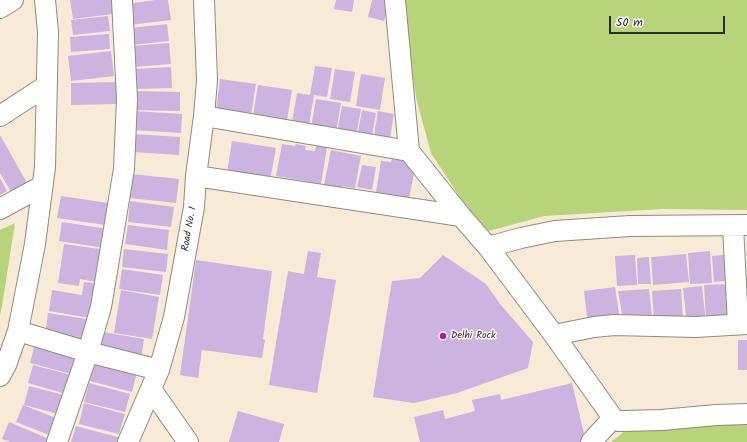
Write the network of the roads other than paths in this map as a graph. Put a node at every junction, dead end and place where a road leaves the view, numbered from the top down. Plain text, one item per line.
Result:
1 (13, 0) edge
2 (45, 0) edge
3 (122, 0) edge
4 (204, 0) edge
5 (395, 0) edge
6 (0, 8) edge
7 (46, 86) junction
8 (0, 116) edge
9 (204, 116) junction
10 (409, 151) junction
11 (196, 176) junction
12 (42, 186) junction
13 (0, 209) edge
14 (461, 216) junction
15 (740, 226) edge
16 (488, 247) junction
17 (743, 324) edge
18 (18, 331) junction
19 (554, 335) junction
20 (88, 352) junction
21 (159, 370) junction
22 (0, 376) edge
23 (151, 389) junction
24 (747, 414) edge
25 (613, 418) junction
26 (57, 442) edge
27 (128, 442) edge
28 (188, 442) edge
29 (591, 442) edge

1 - 6 street
2 - 7 street
3 - 20 street
4 - 9 street, Road No. 1
5 - 10 street
7 - 8 street
7 - 12 street
9 - 10 street
9 - 11 street, Road No. 1
10 - 14 street
11 - 14 street
11 - 21 street, Road No. 1
12 - 13 street
12 - 18 street
14 - 16 street
15 - 16 street
15 - 17 street
16 - 19 street
17 - 19 street
18 - 20 street
18 - 22 street
19 - 25 street
20 - 21 street
20 - 26 street
21 - 23 street, Road No. 1
23 - 27 street, Road No. 1
23 - 28 street
24 - 25 street
25 - 29 street

